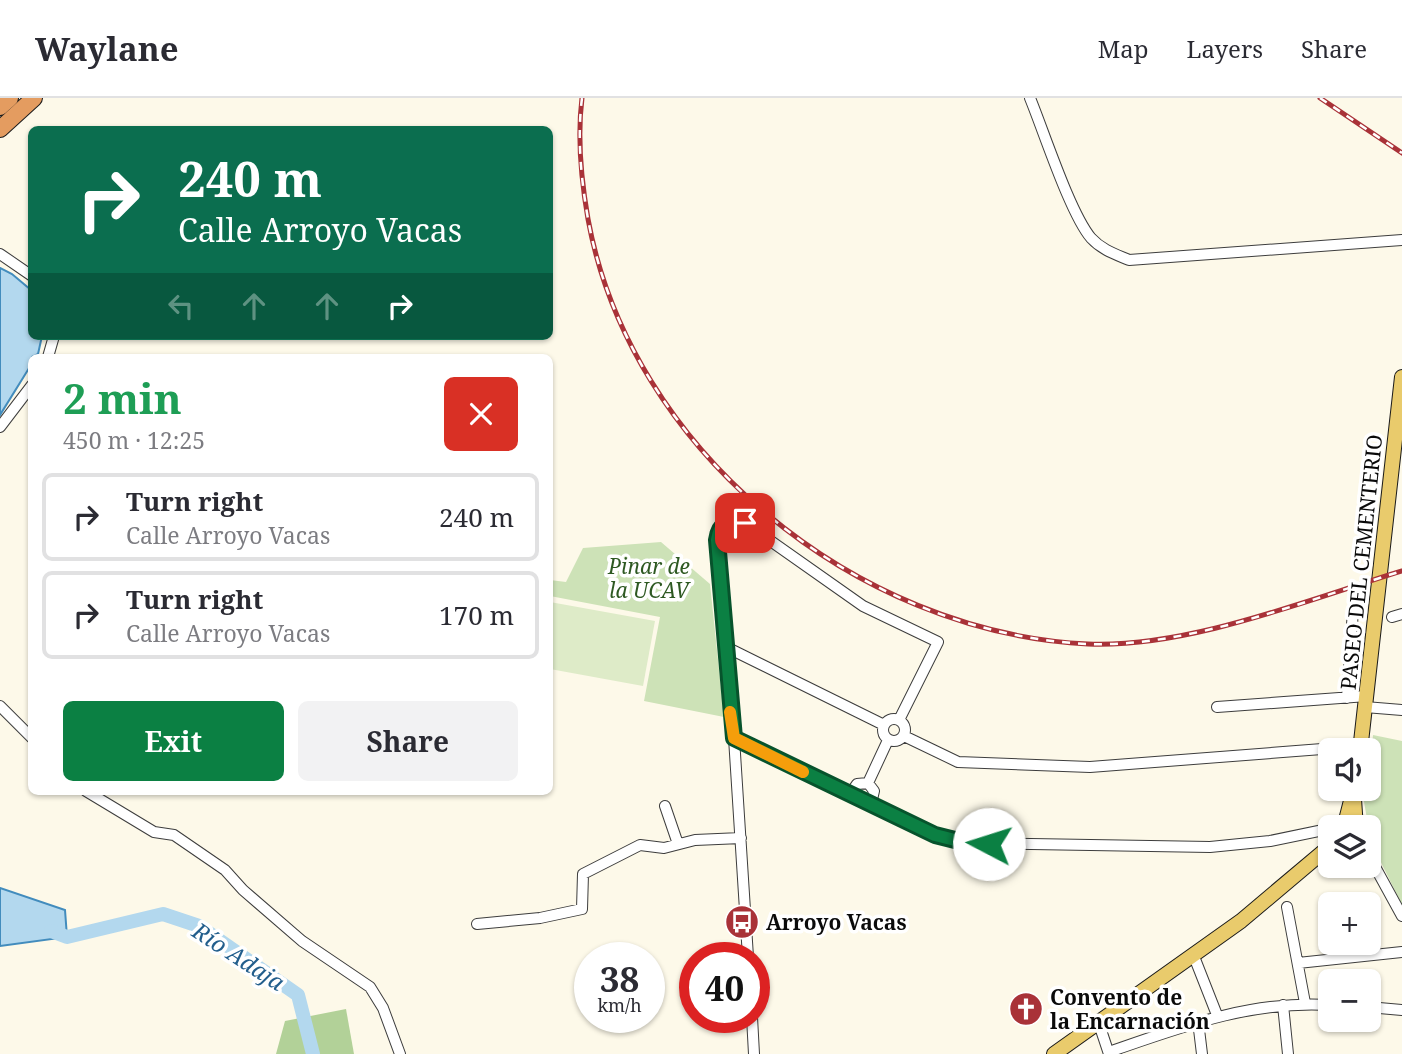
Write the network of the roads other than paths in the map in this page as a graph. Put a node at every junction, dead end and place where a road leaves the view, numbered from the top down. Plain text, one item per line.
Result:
1 (10, 98) edge
2 (34, 98) edge
3 (1030, 98) edge
4 (0, 107) edge
5 (0, 129) edge
6 (1399, 243) edge
7 (0, 254) edge
8 (28, 273) edge
9 (1402, 377) edge
10 (28, 391) edge
11 (0, 427) edge
12 (1353, 610) dead end
13 (724, 646) junction
14 (1347, 698) junction
15 (1366, 702) junction
16 (0, 706) edge
17 (1217, 707) dead end
18 (1402, 710) edge
19 (899, 720) junction
20 (884, 725) junction
21 (28, 734) edge
22 (904, 736) junction
23 (734, 738) junction
24 (1361, 738) edge
25 (888, 740) junction
26 (1318, 751) edge
27 (868, 783) junction
28 (850, 794) junction
29 (93, 795) edge
30 (871, 804) junction
31 (665, 806) dead end
32 (1315, 830) junction
33 (1318, 830) edge
34 (1318, 831) edge
35 (741, 838) junction
36 (678, 844) junction
37 (1318, 858) edge
38 (1318, 863) edge
39 (1311, 865) junction
40 (1381, 877) edge
41 (1287, 907) dead end
42 (1402, 916) edge
43 (477, 924) dead end
44 (747, 942) edge
45 (1402, 952) edge
46 (1193, 954) junction
47 (1297, 963) junction
48 (1305, 1003) junction
49 (1318, 1004) edge
50 (1283, 1005) junction
51 (1381, 1008) edge
52 (1402, 1010) edge
53 (1217, 1015) junction
54 (1098, 1021) junction
55 (1198, 1021) junction
56 (753, 1033) edge
57 (1109, 1053) edge
58 (400, 1054) edge
59 (754, 1054) edge
60 (1054, 1054) edge
61 (1202, 1054) edge
62 (1288, 1054) edge

1 - 4 highway
2 - 5 highway
3 - 6 street
7 - 8 street
9 - 15 main road, PASEO DEL CEMENTERIO
10 - 11 street
12 - 14 street
13 - 19 street
13 - 20 street
13 - 23 street
14 - 15 street
14 - 17 street
15 - 18 street
15 - 24 main road, PASEO DEL CEMENTERIO
16 - 21 street
19 - 20 street
19 - 22 street
20 - 25 street
22 - 25 street
22 - 26 street
23 - 28 street
23 - 35 street
25 - 27 street
27 - 28 street
27 - 30 street
28 - 30 street
29 - 58 street
30 - 32 street
31 - 36 street
32 - 33 street
32 - 34 street
35 - 36 street
35 - 44 street
36 - 43 street
37 - 39 main road
38 - 39 main road
39 - 46 main road
40 - 42 street
41 - 47 street
45 - 47 street
46 - 53 street
46 - 54 main road
47 - 48 street
48 - 49 street
48 - 50 street
50 - 53 street
50 - 62 street
51 - 52 street
53 - 55 street
54 - 57 street
54 - 60 main road
55 - 57 street
55 - 61 street
56 - 59 street

